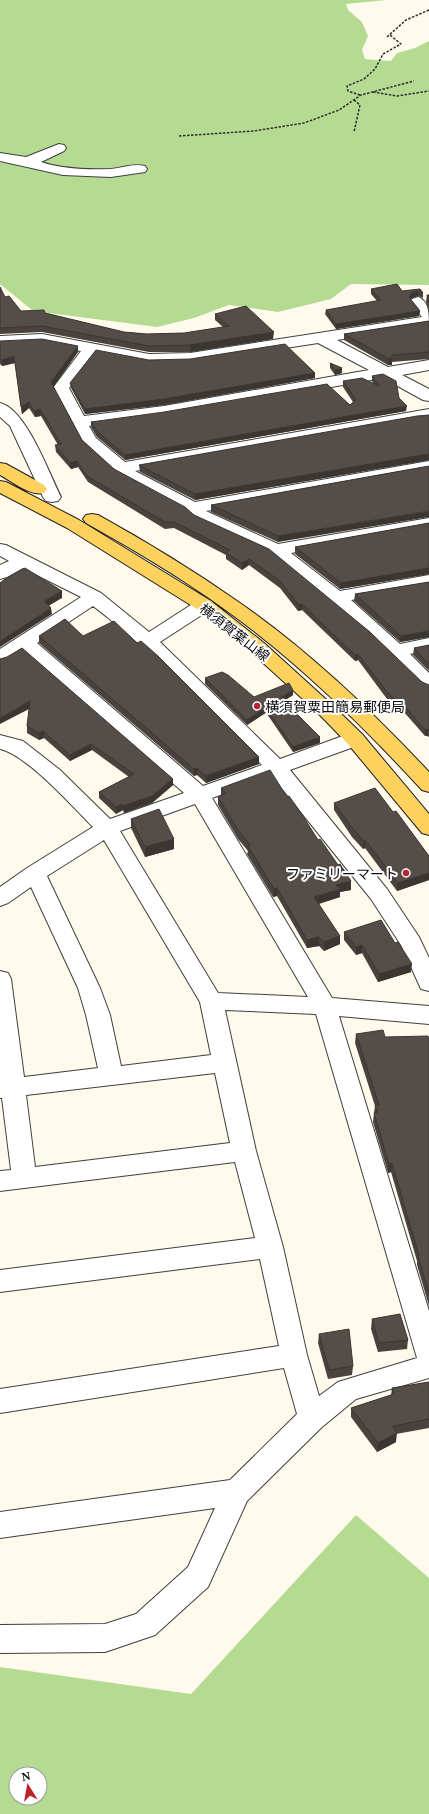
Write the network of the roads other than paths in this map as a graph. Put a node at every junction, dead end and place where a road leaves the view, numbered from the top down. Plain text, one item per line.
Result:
1 (59, 148) dead end
2 (0, 157) edge
3 (28, 162) junction
4 (140, 169) dead end
5 (418, 302) dead end
6 (429, 316) edge
7 (429, 321) edge
8 (319, 337) junction
9 (0, 341) edge
10 (92, 348) junction
11 (429, 365) edge
12 (385, 373) junction
13 (429, 396) edge
14 (0, 408) edge
15 (429, 414) edge
16 (79, 422) junction
17 (429, 466) edge
18 (0, 468) edge
19 (121, 468) junction
20 (0, 486) edge
21 (52, 497) junction
22 (192, 508) junction
23 (429, 523) edge
24 (0, 549) edge
25 (276, 550) junction
26 (21, 561) junction
27 (0, 573) edge
28 (429, 581) edge
29 (94, 597) junction
30 (336, 597) junction
31 (204, 606) junction
32 (148, 641) junction
33 (24, 642) junction
34 (429, 644) edge
35 (396, 650) junction
36 (0, 658) edge
37 (429, 684) edge
38 (355, 739) junction
39 (0, 742) edge
40 (277, 768) junction
41 (429, 785) edge
42 (200, 795) junction
43 (107, 828) junction
44 (429, 828) edge
45 (35, 873) junction
46 (0, 898) edge
47 (0, 978) edge
48 (429, 983) edge
49 (211, 1001) junction
50 (325, 1006) junction
51 (429, 1015) edge
52 (224, 1063) junction
53 (112, 1076) junction
54 (7, 1088) edge
55 (244, 1151) junction
56 (24, 1178) junction
57 (0, 1181) edge
58 (270, 1247) junction
59 (0, 1281) edge
60 (294, 1355) junction
61 (429, 1355) edge
62 (429, 1366) edge
63 (0, 1401) edge
64 (312, 1418) junction
65 (236, 1492) junction
66 (0, 1525) edge
67 (0, 1639) edge

1 - 3 street
2 - 3 street
3 - 4 street
5 - 6 street
7 - 8 street
8 - 10 street
8 - 12 street
9 - 10 street
10 - 16 street
11 - 12 street
12 - 13 street
12 - 16 street
14 - 21 street
15 - 19 street
16 - 19 street
17 - 22 street
18 - 21 main road, 横須賀葉山線
19 - 22 street
20 - 31 main road, 横須賀葉山線
21 - 41 main road, 横須賀葉山線
22 - 25 street
23 - 25 street
24 - 26 street
25 - 30 street
26 - 27 street
26 - 29 street
28 - 30 street
29 - 32 street
29 - 33 street
30 - 35 street
31 - 32 street
31 - 38 main road, 横須賀葉山線
32 - 40 street
33 - 36 street
33 - 42 street
34 - 35 street
35 - 37 street
38 - 40 street
38 - 44 main road, 横須賀葉山線
39 - 43 street
40 - 42 street
40 - 48 street
42 - 43 street
42 - 50 street
43 - 45 street
43 - 49 street
45 - 46 street
45 - 53 street
47 - 54 street
49 - 50 street
49 - 52 street
50 - 51 street
50 - 61 street
52 - 53 street
52 - 55 street
53 - 54 street
54 - 56 street
55 - 56 street
55 - 58 street
56 - 57 street
58 - 59 street
58 - 60 street
60 - 63 street
60 - 64 street
62 - 64 street
64 - 65 street
65 - 66 street
65 - 67 street

